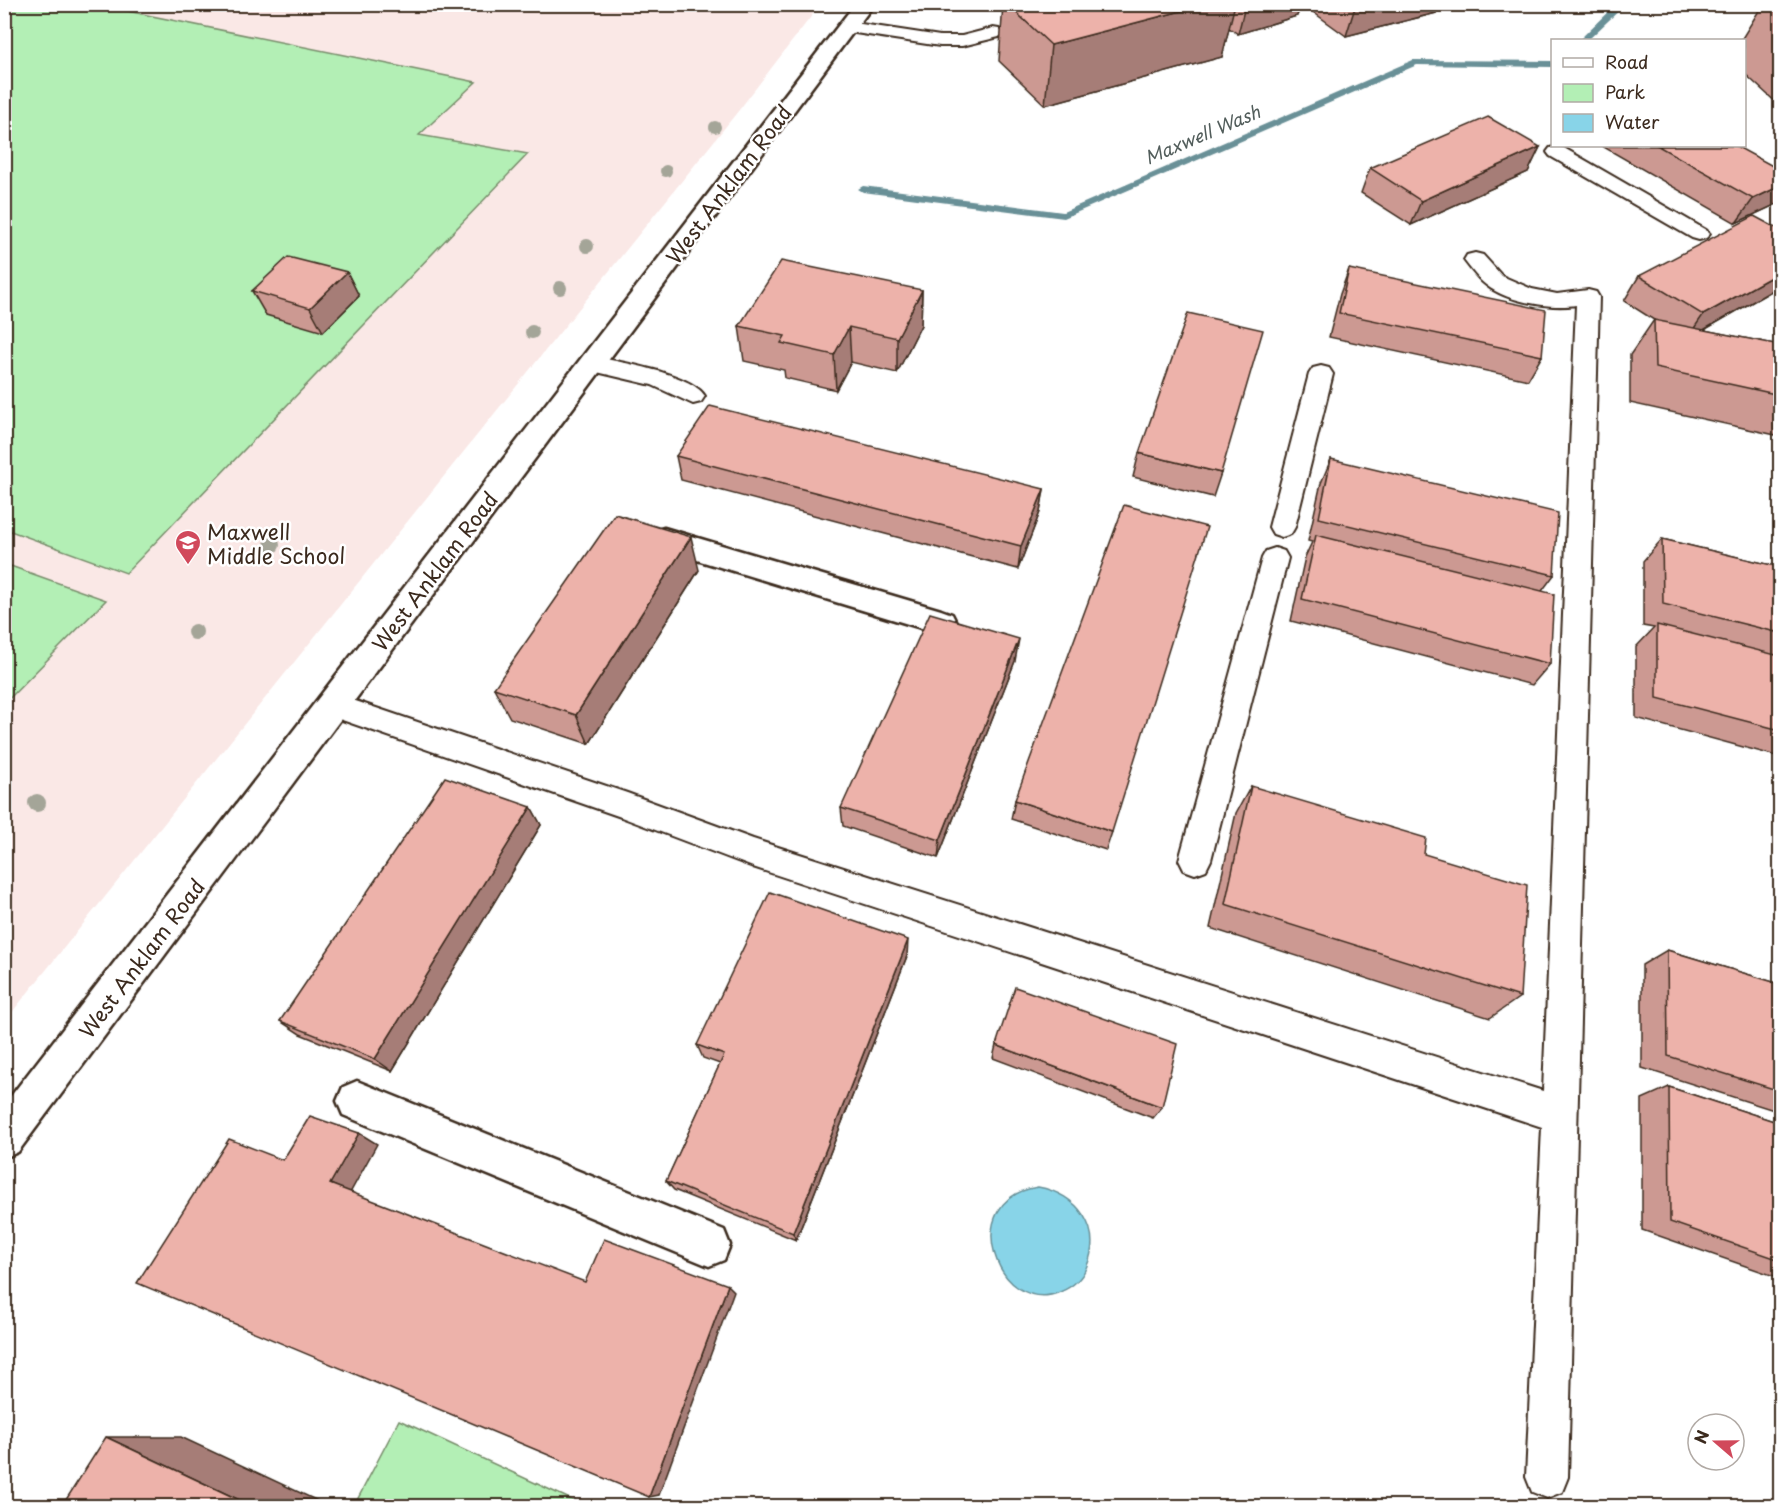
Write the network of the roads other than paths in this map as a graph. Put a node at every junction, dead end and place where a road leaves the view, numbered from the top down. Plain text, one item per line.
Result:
1 (856, 16) edge
2 (993, 33) dead end
3 (1557, 152) dead end
4 (1699, 234) dead end
5 (1475, 260) dead end
6 (592, 364) junction
7 (1321, 374) dead end
8 (693, 396) dead end
9 (1282, 527) dead end
10 (664, 539) edge
11 (1275, 558) dead end
12 (941, 622) edge
13 (332, 705) junction
14 (1194, 860) dead end
15 (357, 1101) dead end
16 (1561, 1115) junction
17 (4, 1138) edge
18 (709, 1245) dead end
19 (1547, 1477) dead end

1 - 2 lane
1 - 6 main road, West Anklam Road
3 - 4 lane
5 - 16 lane
6 - 8 lane
6 - 13 main road, West Anklam Road
7 - 9 lane
10 - 12 main road
11 - 14 lane
13 - 16 lane
13 - 17 main road, West Anklam Road
15 - 18 main road
16 - 19 lane

